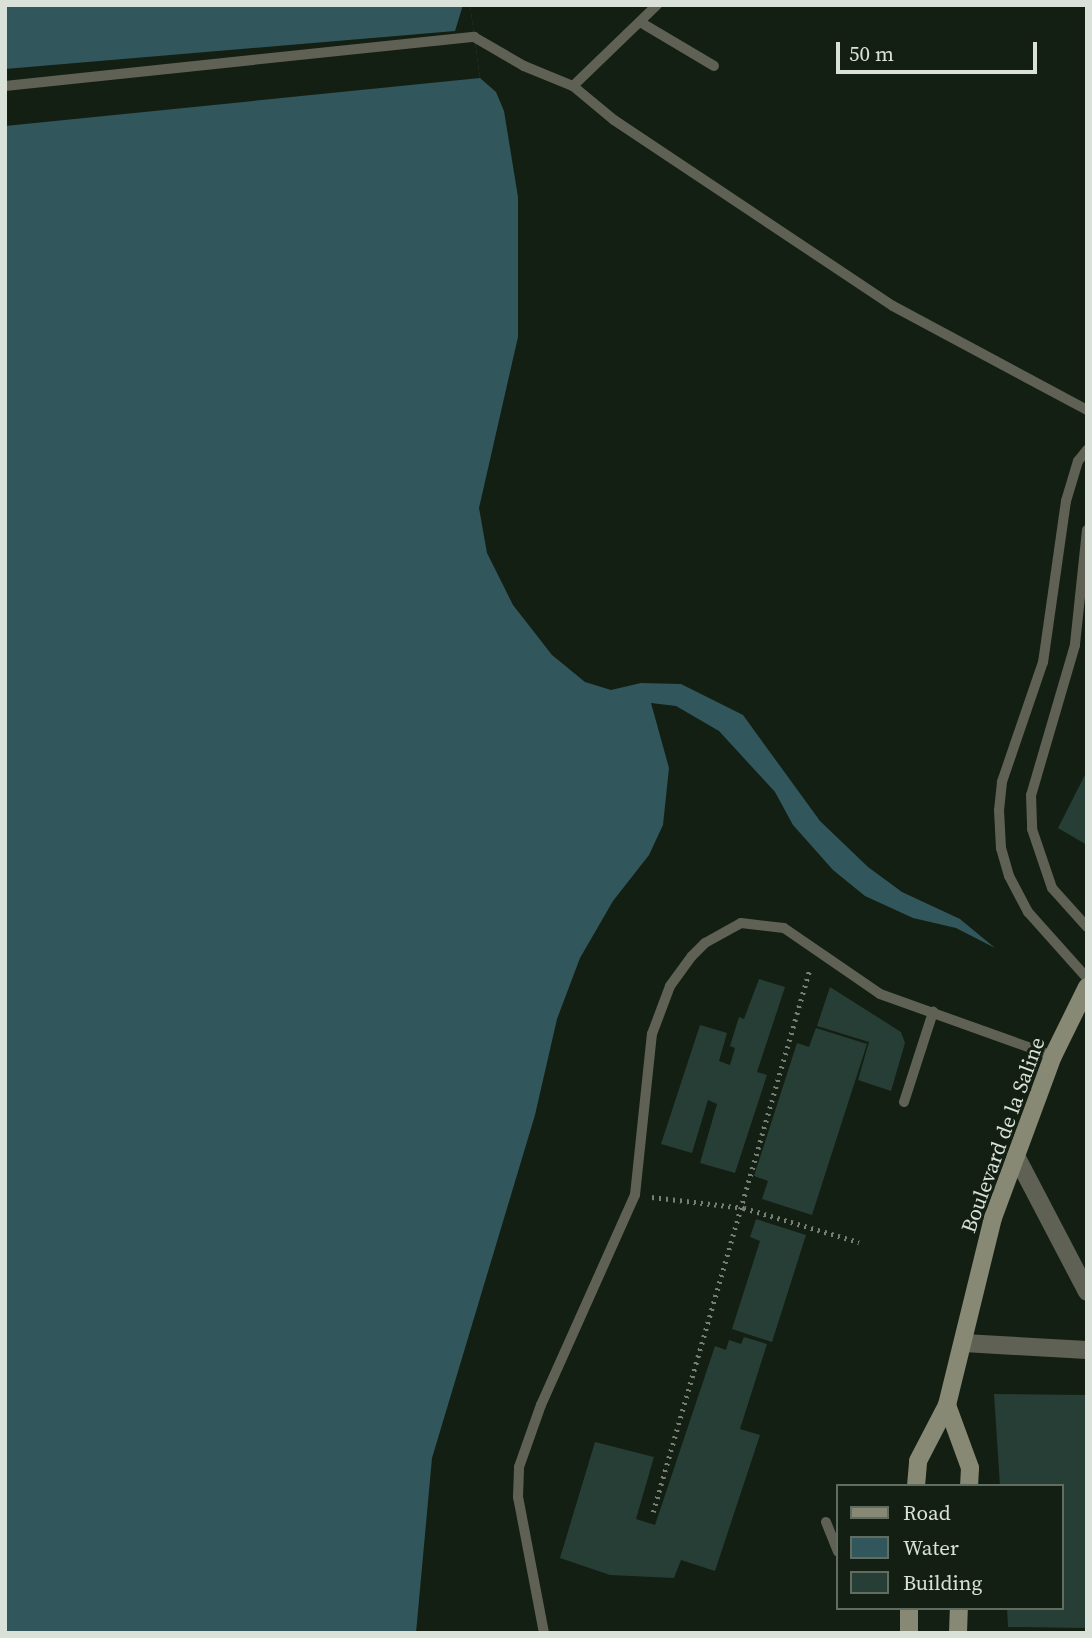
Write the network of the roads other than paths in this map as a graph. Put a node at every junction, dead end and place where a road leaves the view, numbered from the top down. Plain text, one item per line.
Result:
1 (656, 5) edge
2 (640, 22) junction
3 (714, 66) dead end
4 (5, 86) edge
5 (573, 86) junction
6 (1087, 410) edge
7 (1087, 450) edge
8 (1087, 530) edge
9 (1087, 927) edge
10 (1087, 978) edge
11 (1087, 987) edge
12 (933, 1012) junction
13 (1053, 1056) junction
14 (904, 1102) dead end
15 (1016, 1156) junction
16 (1087, 1292) edge
17 (964, 1343) junction
18 (1087, 1350) edge
19 (947, 1405) junction
20 (916, 1484) edge
21 (969, 1484) edge
22 (826, 1522) dead end
23 (836, 1547) edge
24 (909, 1610) edge
25 (960, 1610) edge
26 (544, 1633) edge
27 (909, 1633) edge
28 (958, 1633) edge

1 - 2 lane
2 - 3 lane
2 - 5 lane
4 - 5 lane
5 - 6 lane
7 - 10 lane
8 - 9 lane
11 - 13 main road, Boulevard de la Saline
12 - 13 lane
12 - 14 lane
12 - 26 lane
13 - 15 main road, Boulevard de la Saline
15 - 16 street
15 - 17 main road, Boulevard de la Saline
17 - 18 street
17 - 19 main road, Boulevard de la Saline
19 - 20 main road, Boulevard de la Saline
19 - 21 main road
22 - 23 lane
24 - 27 main road
25 - 28 main road

